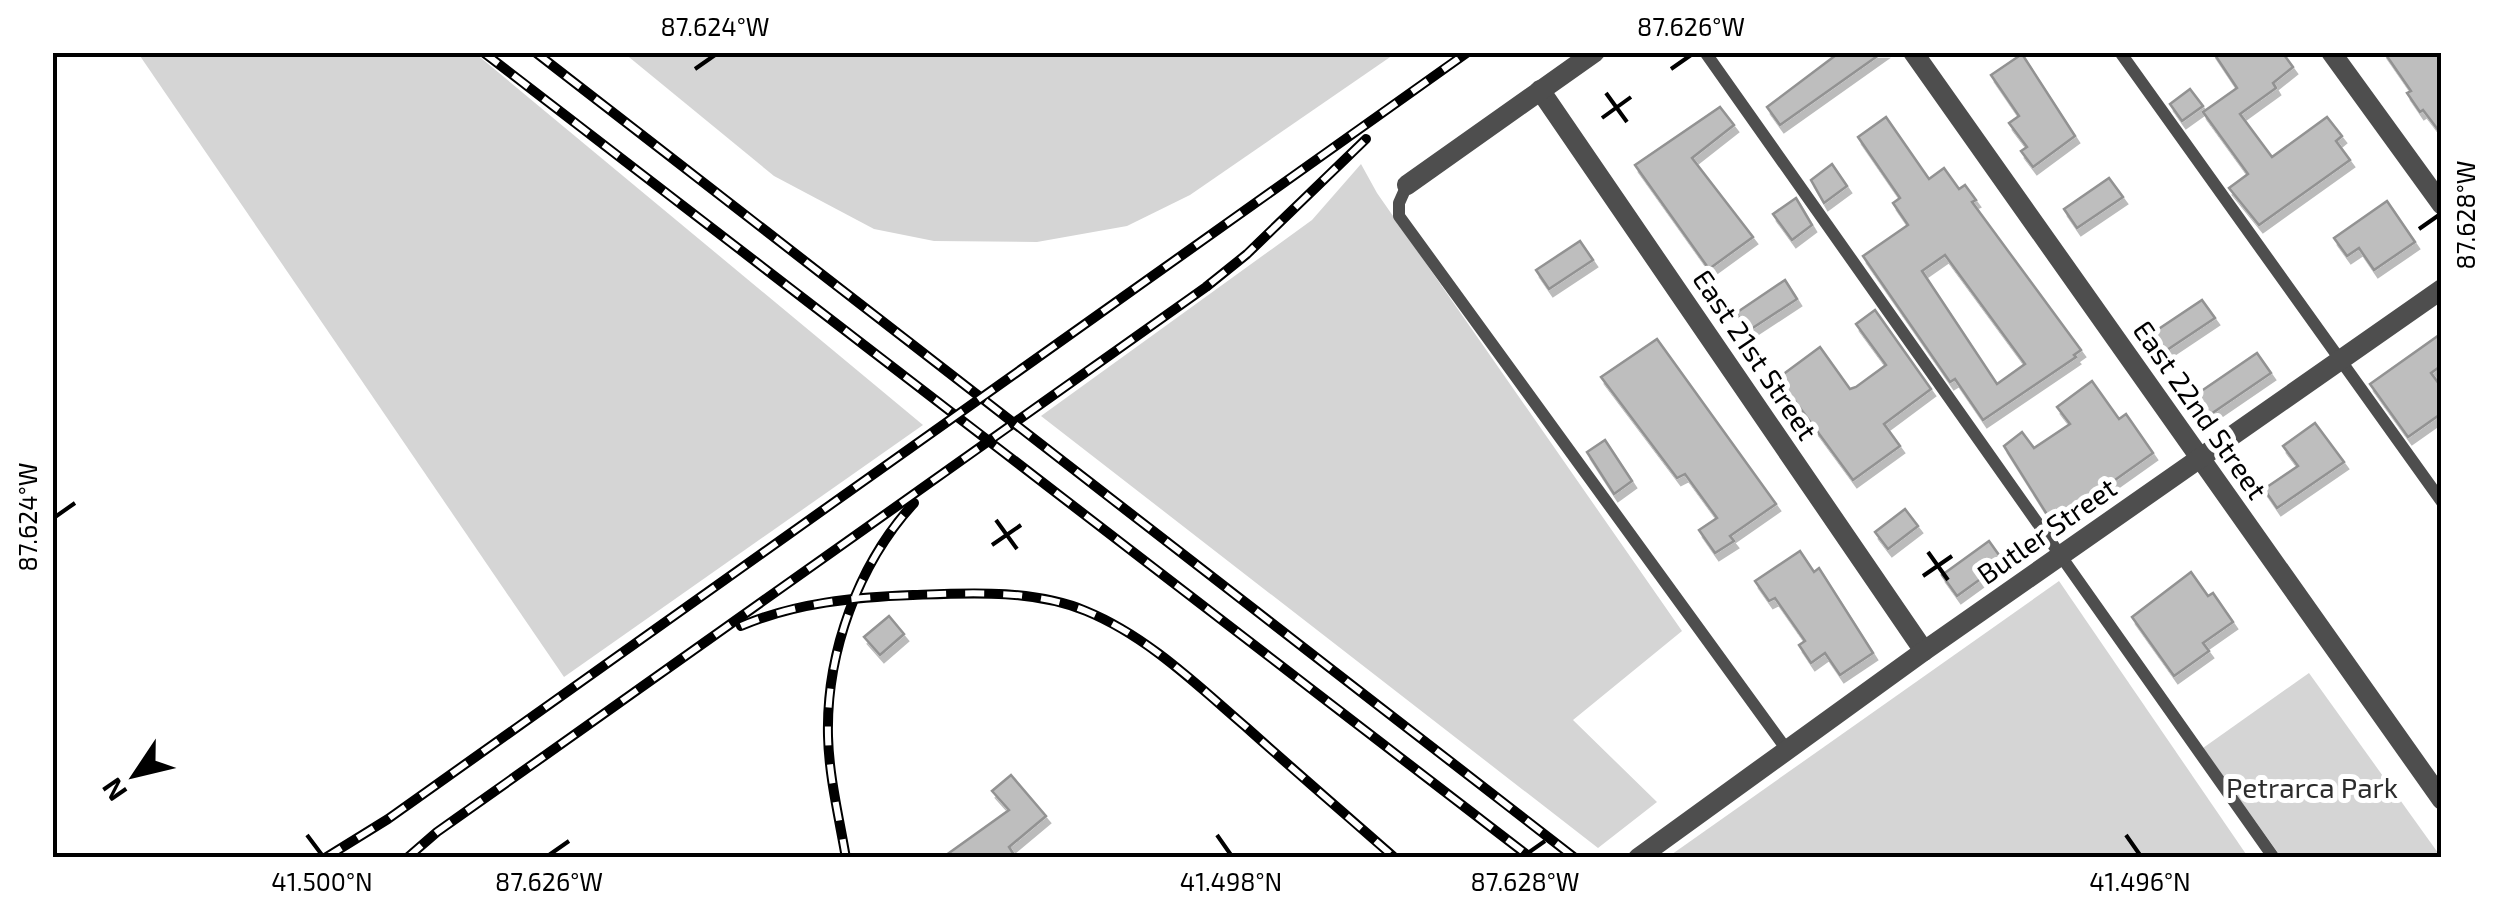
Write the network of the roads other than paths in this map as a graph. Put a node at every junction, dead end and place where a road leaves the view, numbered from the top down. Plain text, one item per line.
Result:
1 (1595, 52) edge
2 (1705, 52) edge
3 (1913, 52) edge
4 (2120, 52) edge
5 (2330, 52) edge
6 (1540, 90) junction
7 (1407, 185) joint
8 (2442, 205) edge
9 (2442, 288) edge
10 (2340, 359) junction
11 (2200, 457) junction
12 (2442, 502) edge
13 (2061, 554) junction
14 (1924, 651) junction
15 (1787, 750) junction
16 (2442, 800) edge
17 (1638, 858) edge
18 (2274, 858) edge

1 - 6 street
2 - 13 lane
3 - 11 street, East 22nd Street
4 - 10 lane
5 - 8 street
6 - 7 street
6 - 14 street, East 21st Street
7 - 15 lane
9 - 10 street, Butler Street
10 - 11 street, Butler Street
10 - 12 lane
11 - 13 street, Butler Street
11 - 16 street, East 22nd Street
13 - 14 street, Butler Street
13 - 18 lane
14 - 15 street, Butler Street
15 - 17 street, Butler Street

